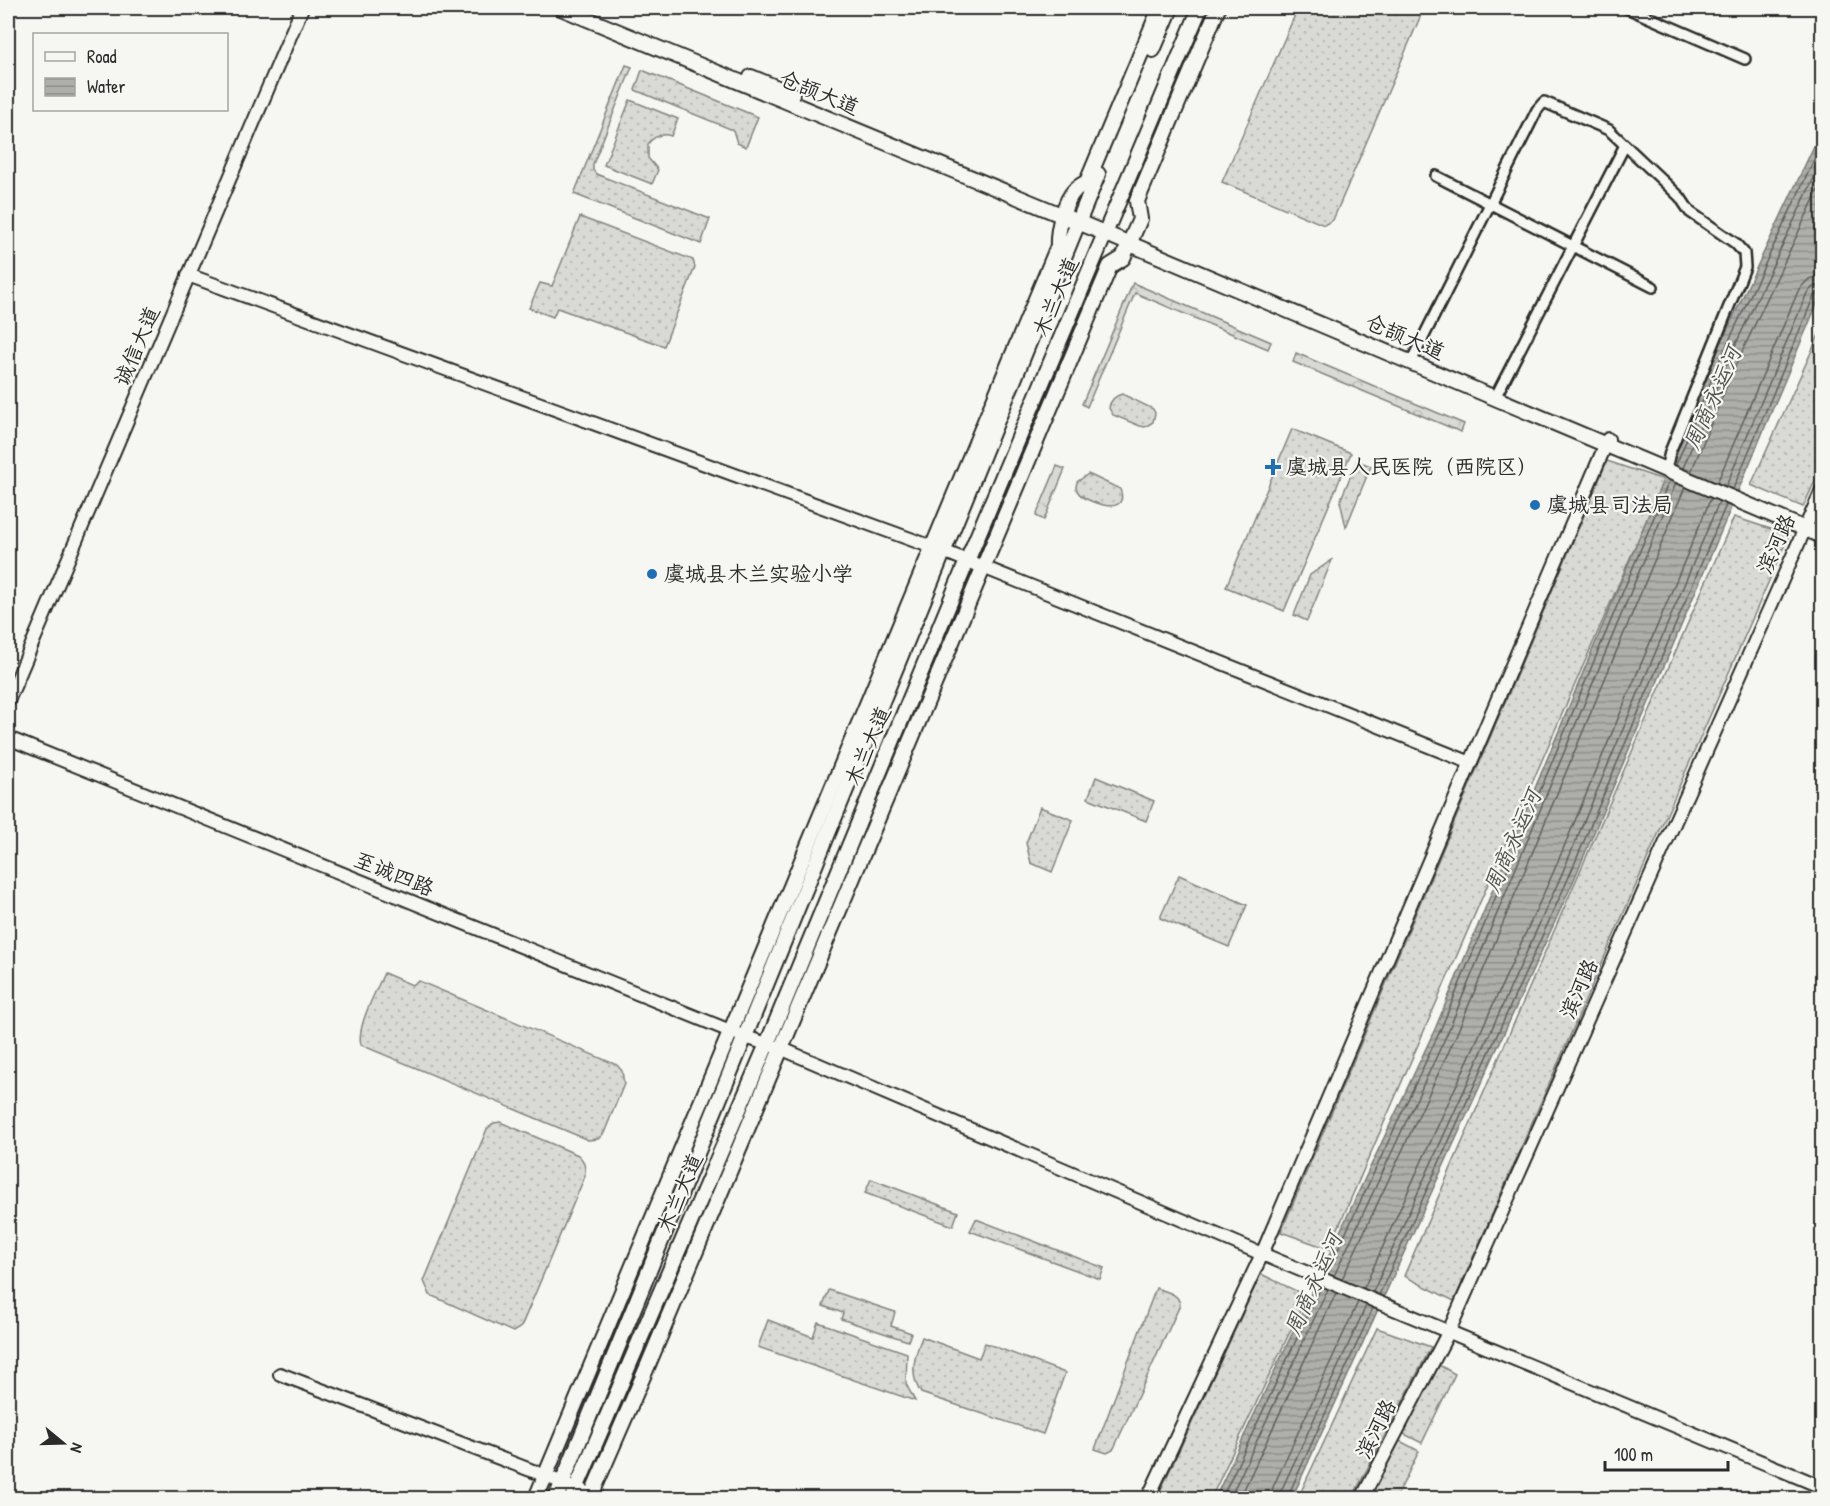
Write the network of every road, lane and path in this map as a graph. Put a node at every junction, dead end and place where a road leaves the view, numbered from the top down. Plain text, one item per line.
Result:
1 (302, 8) edge
2 (561, 8) edge
3 (583, 8) edge
4 (1160, 8) edge
5 (1171, 8) edge
6 (1200, 8) edge
7 (1218, 8) edge
8 (1627, 8) edge
9 (1745, 59) dead end
10 (1625, 145) junction
11 (1436, 176) dead end
12 (1490, 204) junction
13 (1065, 212) junction
14 (1079, 218) junction
15 (1107, 230) junction
16 (1131, 240) junction
17 (1573, 246) junction
18 (188, 275) junction
19 (1653, 287) dead end
20 (1413, 359) junction
21 (1498, 392) junction
22 (1607, 442) junction
23 (1666, 467) junction
24 (1822, 490) edge
25 (1806, 525) junction
26 (1822, 528) edge
27 (1822, 536) edge
28 (938, 549) junction
29 (967, 561) junction
30 (984, 568) junction
31 (8, 700) edge
32 (8, 738) edge
33 (1471, 763) junction
34 (730, 1030) junction
35 (745, 1036) junction
36 (774, 1046) junction
37 (1262, 1254) junction
38 (1449, 1331) junction
39 (280, 1374) dead end
40 (546, 1476) junction
41 (562, 1482) junction
42 (1822, 1487) edge
43 (574, 1494) edge
44 (593, 1497) edge
45 (536, 1498) edge
46 (556, 1498) edge
47 (1148, 1498) edge
48 (1362, 1498) edge

1 - 18 street, 诚信大道
2 - 13 main road, 仓颉大道
3 - 13 main road, 仓颉大道
4 - 13 main road
5 - 14 main road, 木兰大道
6 - 15 main road, 木兰大道
7 - 16 main road
8 - 9 street
10 - 12 street
10 - 17 street
10 - 23 street
11 - 12 street
12 - 17 street
12 - 20 street
13 - 14 main road, 仓颉大道
13 - 28 main road
14 - 15 main road, 仓颉大道
14 - 28 main road, 木兰大道
15 - 16 main road, 仓颉大道
15 - 29 main road, 木兰大道
16 - 20 main road, 仓颉大道
16 - 30 main road
17 - 19 street
17 - 21 street
18 - 28 street
18 - 31 street, 诚信大道
20 - 21 main road, 仓颉大道
20 - 22 main road, 仓颉大道
21 - 22 main road, 仓颉大道
22 - 23 main road, 仓颉大道
22 - 33 street
23 - 25 main road, 仓颉大道
24 - 25 street, 滨河路
25 - 26 main road
25 - 27 main road
25 - 38 street, 滨河路
28 - 29 street
28 - 34 main road
28 - 35 main road, 木兰大道
29 - 30 street
29 - 36 main road, 木兰大道
30 - 33 street
30 - 36 main road
32 - 34 street, 至诚四路
33 - 37 street
34 - 35 street, 至诚四路
34 - 40 main road
35 - 36 street, 至诚四路
35 - 41 main road, 木兰大道
36 - 37 street, 至诚四路
36 - 43 main road, 木兰大道
36 - 44 main road
37 - 38 street, 至诚四路
37 - 47 street
38 - 42 street, 至诚四路
38 - 48 street, 滨河路
39 - 40 street
40 - 41 street
40 - 45 main road
41 - 43 street
41 - 46 main road, 木兰大道
43 - 44 street

